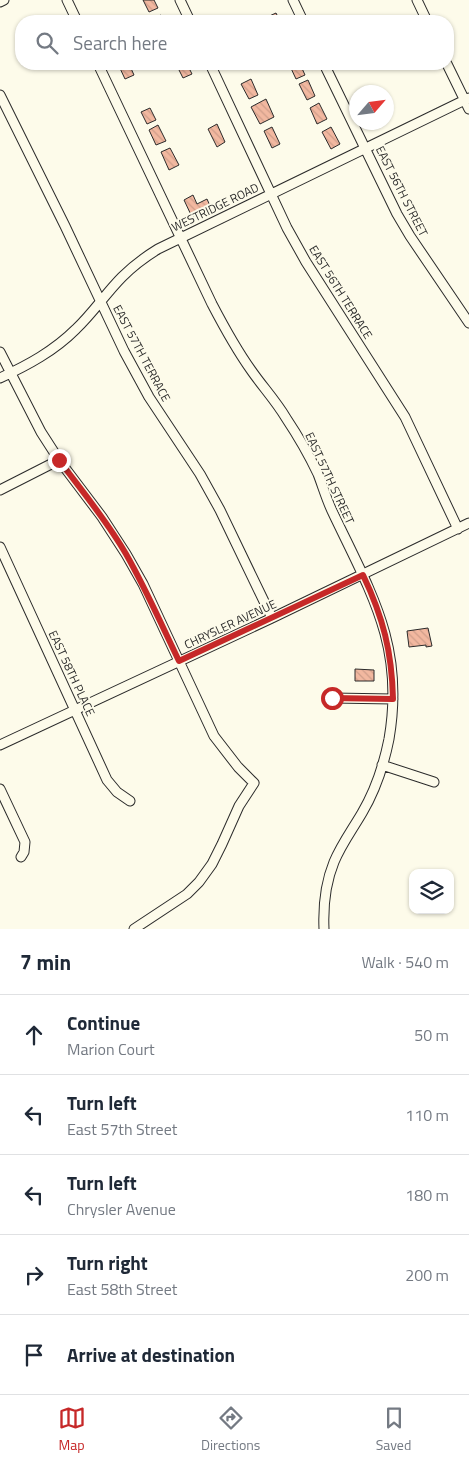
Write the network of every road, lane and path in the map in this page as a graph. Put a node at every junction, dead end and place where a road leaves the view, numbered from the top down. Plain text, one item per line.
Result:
1 (4, 0) edge
2 (67, 0) edge
3 (180, 0) edge
4 (293, 0) edge
5 (417, 0) edge
6 (0, 2) edge
7 (74, 15) edge
8 (187, 15) edge
9 (300, 15) edge
10 (424, 15) edge
11 (101, 70) edge
12 (213, 70) edge
13 (327, 70) edge
14 (450, 70) edge
15 (0, 95) edge
16 (467, 100) edge
17 (469, 109) edge
18 (366, 148) junction
19 (272, 194) junction
20 (181, 237) junction
21 (101, 301) junction
22 (469, 323) edge
23 (0, 352) edge
24 (10, 374) junction
25 (0, 378) edge
26 (59, 460) junction
27 (0, 490) edge
28 (469, 523) edge
29 (458, 529) junction
30 (0, 547) edge
31 (363, 575) junction
32 (272, 618) junction
33 (179, 661) junction
34 (332, 698) dead end
35 (393, 699) junction
36 (75, 710) junction
37 (0, 745) edge
38 (382, 766) junction
39 (434, 782) dead end
40 (0, 789) edge
41 (130, 801) dead end
42 (21, 857) dead end
43 (134, 929) edge
44 (324, 929) edge

1 - 6 street
2 - 7 street
3 - 8 street
4 - 9 street
5 - 10 street
11 - 20 street, EAST 57TH STREET
12 - 19 street, EAST 56TH TERRACE
13 - 18 street, EAST 56TH STREET
14 - 16 street
15 - 21 street, EAST 57TH TERRACE
16 - 17 street
16 - 18 street, WESTRIDGE ROAD
18 - 19 street, WESTRIDGE ROAD
18 - 22 street, EAST 56TH STREET
19 - 20 street, WESTRIDGE ROAD
19 - 29 street, EAST 56TH TERRACE
20 - 21 street, WESTRIDGE ROAD
20 - 31 street, EAST 57TH STREET
21 - 24 street, WESTRIDGE ROAD
21 - 32 street, EAST 57TH TERRACE
23 - 24 street
24 - 25 street, WESTRIDGE ROAD
24 - 26 street
26 - 27 street
26 - 33 street
28 - 29 street, CHRYSLER AVENUE
29 - 31 street, CHRYSLER AVENUE
30 - 36 street, EAST 58TH PLACE
31 - 32 street, CHRYSLER AVENUE
31 - 35 street, EAST 57TH STREET
32 - 33 street, CHRYSLER AVENUE
33 - 36 street, CHRYSLER AVENUE
33 - 43 street
34 - 35 street
35 - 38 street, EAST 57TH STREET
36 - 37 street, CHRYSLER AVENUE
36 - 41 street, EAST 58TH PLACE
38 - 39 street
38 - 44 street, EAST 57TH STREET
40 - 42 street

